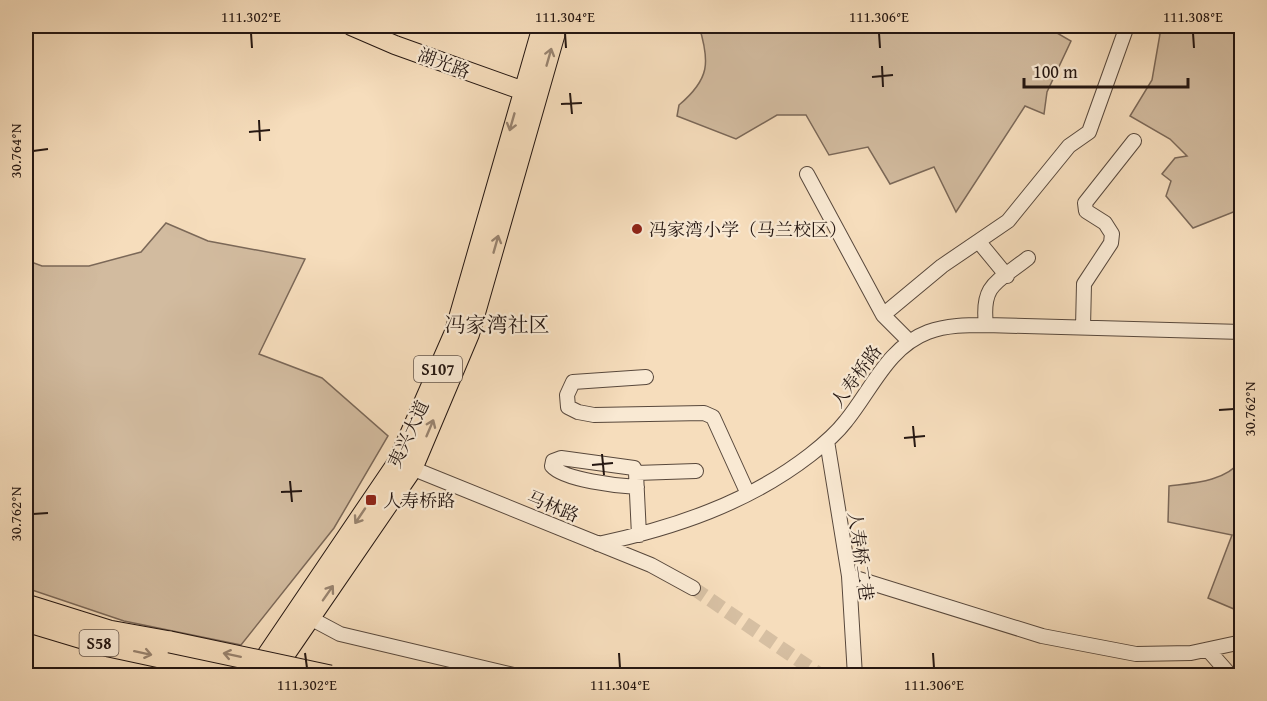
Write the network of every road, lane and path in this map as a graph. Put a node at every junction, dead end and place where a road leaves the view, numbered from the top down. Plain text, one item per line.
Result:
1 (351, 26) edge
2 (542, 26) edge
3 (558, 26) edge
4 (1127, 26) edge
5 (530, 93) junction
6 (1134, 141) dead end
7 (807, 174) dead end
8 (979, 242) junction
9 (1028, 258) dead end
10 (1007, 276) junction
11 (883, 315) junction
12 (986, 325) junction
13 (1083, 327) junction
14 (1242, 332) edge
15 (909, 341) junction
16 (646, 377) dead end
17 (827, 441) junction
18 (405, 466) junction
19 (696, 471) dead end
20 (637, 480) junction
21 (748, 494) junction
22 (639, 536) junction
23 (598, 544) junction
24 (849, 576) junction
25 (693, 588) tunnel mouth
26 (26, 605) edge
27 (310, 618) junction
28 (26, 621) edge
29 (1242, 642) edge
30 (1208, 650) junction
31 (171, 651) junction
32 (251, 675) edge
33 (271, 675) edge
34 (330, 675) edge
35 (518, 675) edge
36 (855, 675) edge
37 (1230, 675) edge

1 - 5 main road, 湖光路
2 - 5 main road, 夷兴大道 / S107
5 -> 3 main road, 夷兴大道
4 - 8 street
5 - 18 main road, 夷兴大道 / S107
6 - 13 street
7 - 11 street
8 - 10 street
8 - 11 street
9 - 10 street
10 - 12 street
11 - 15 street
12 - 13 street, 人寿桥路
12 - 15 street, 人寿桥路
13 - 14 street, 人寿桥路
15 - 17 street, 人寿桥路
16 - 21 street
17 - 21 street, 人寿桥路
17 - 24 street, 人寿桥二巷
18 - 23 street, 马林路
27 -> 18 main road, 夷兴大道
18 -> 32 main road, 夷兴大道 / S107
19 - 20 street
20 - 20 street
20 - 22 street
21 - 22 street, 人寿桥路
22 - 23 street, 人寿桥路
23 - 25 street, 马林路
24 - 30 street
24 - 36 street, 人寿桥二巷
26 - 31 highway, S58
27 - 33 main road, 夷兴大道
27 - 35 street
28 -> 31 highway, S58
29 - 30 street
30 - 37 street
31 - 32 highway, S58
34 -> 31 highway, S58, bridge

